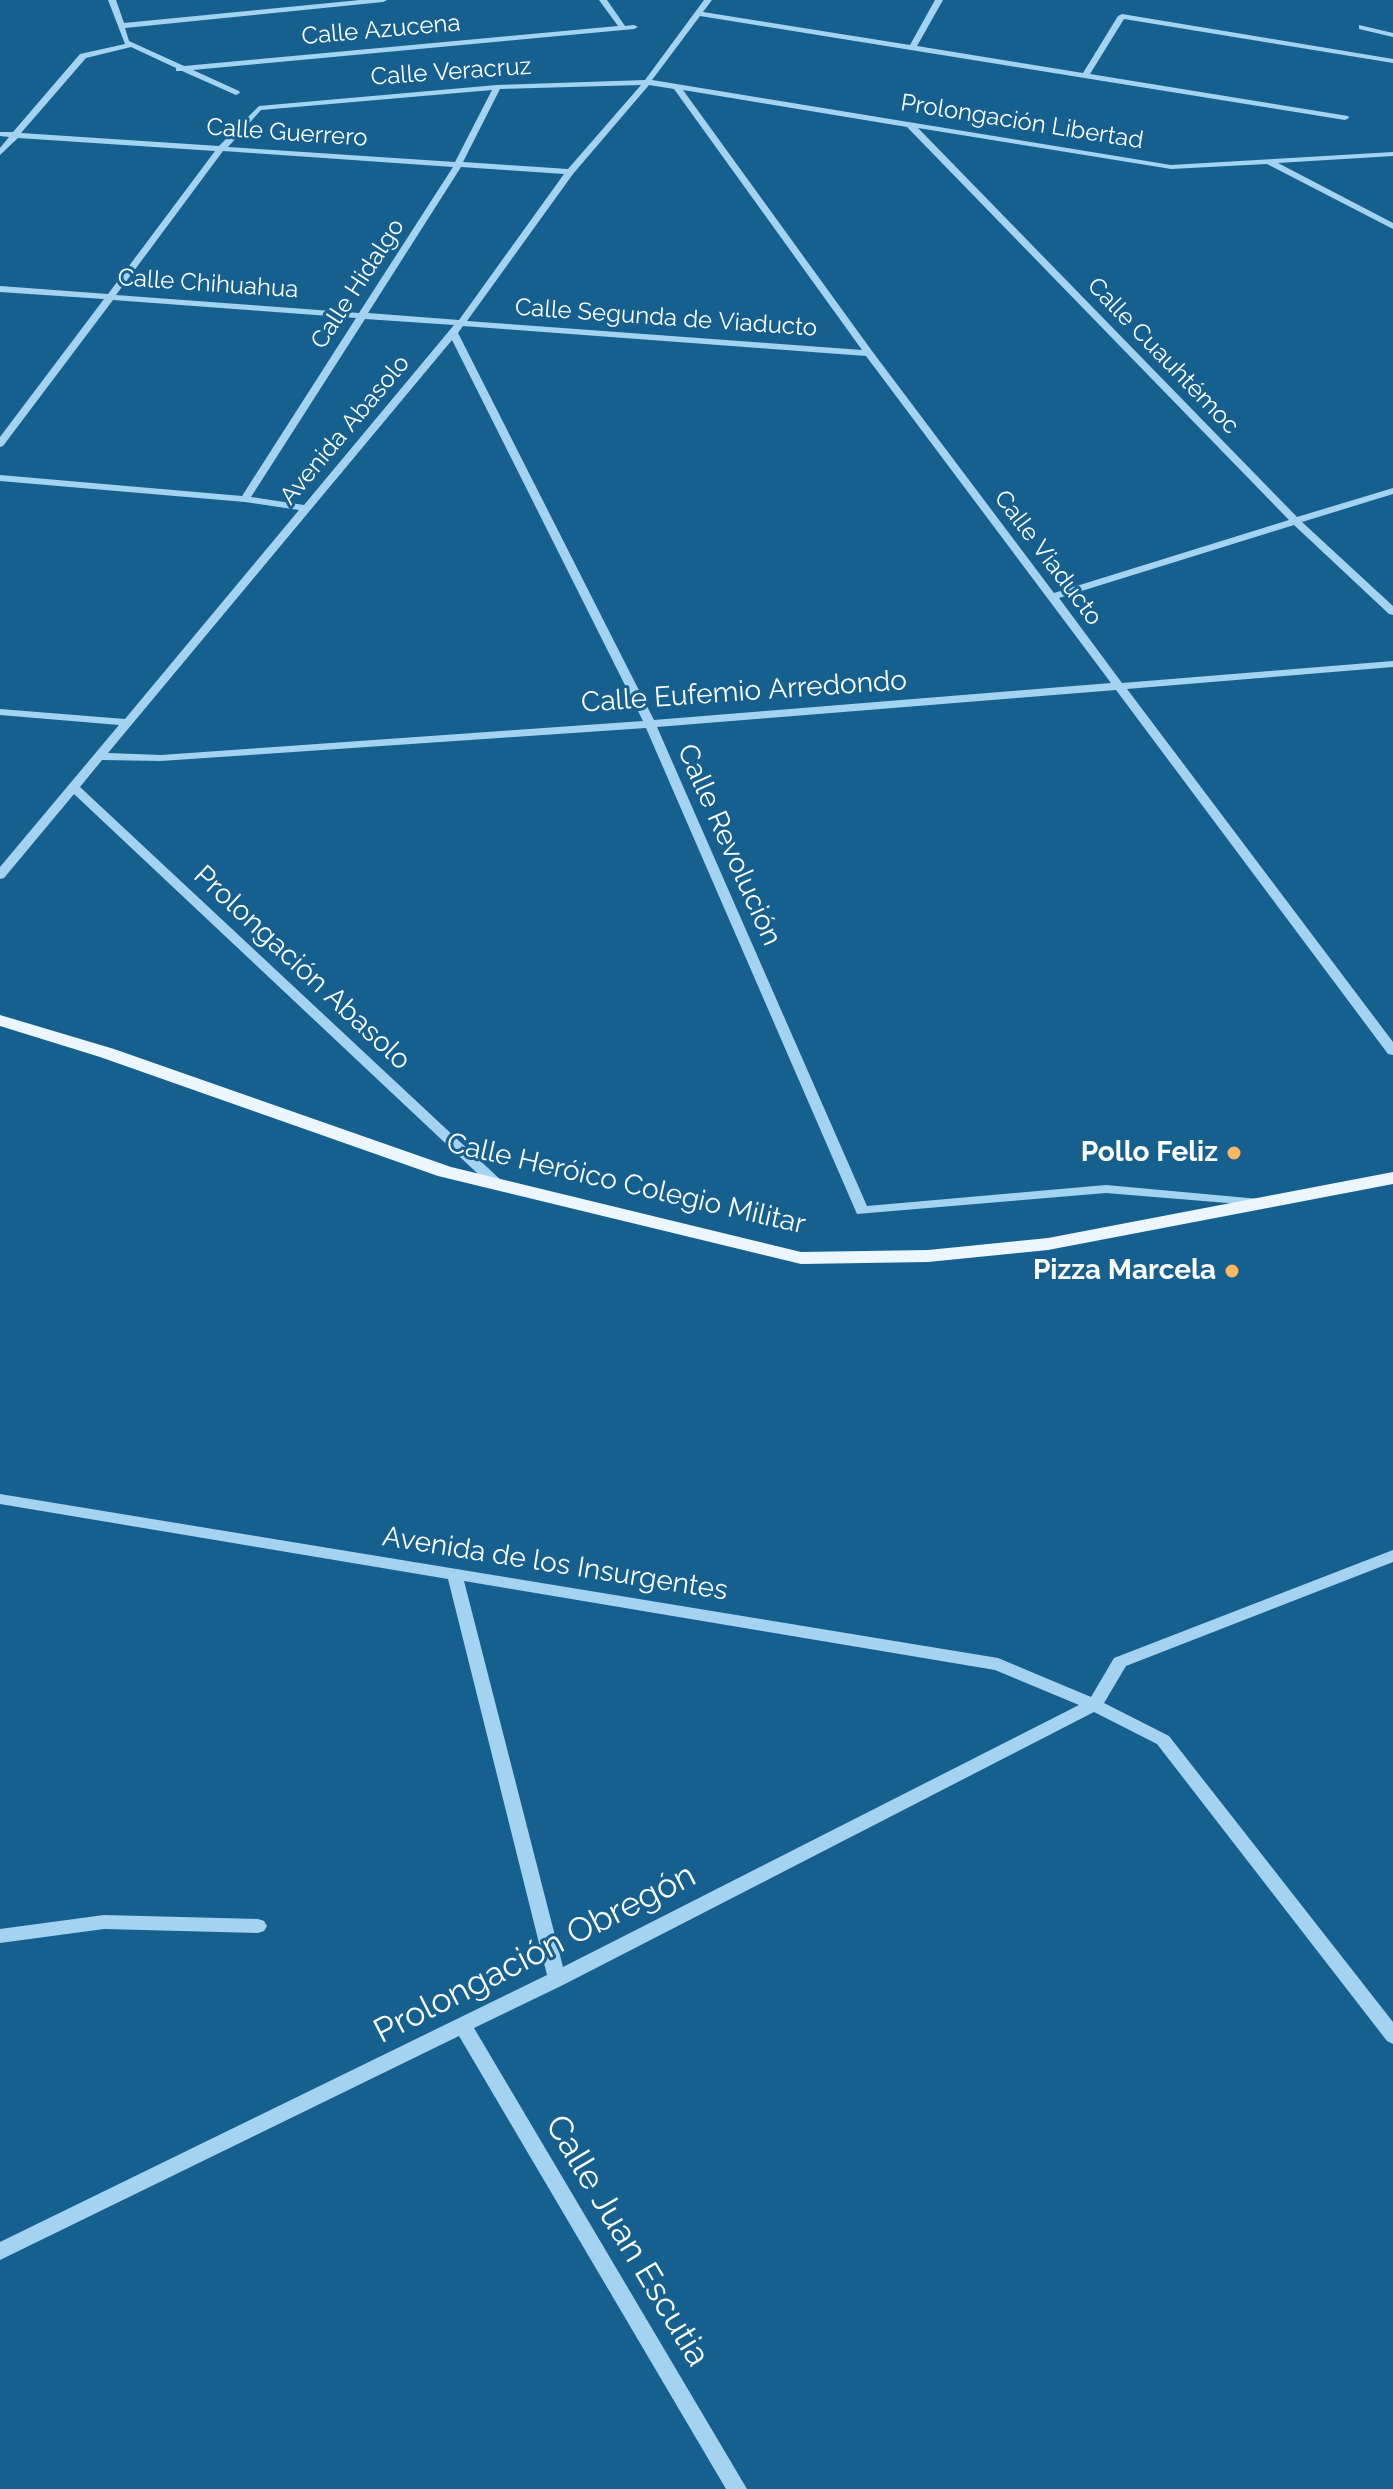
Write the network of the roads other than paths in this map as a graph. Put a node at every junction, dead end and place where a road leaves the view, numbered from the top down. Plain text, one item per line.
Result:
1 (112, 0) edge
2 (383, 0) edge
3 (603, 0) edge
4 (614, 0) edge
5 (708, 0) edge
6 (939, 0) edge
7 (697, 13) junction
8 (120, 26) junction
9 (1362, 27) dead end
10 (623, 28) junction
11 (1393, 35) edge
12 (132, 45) junction
13 (912, 48) junction
14 (1393, 61) edge
15 (179, 69) junction
16 (1084, 77) junction
17 (647, 82) junction
18 (676, 86) junction
19 (497, 87) junction
20 (236, 93) dead end
21 (1345, 118) dead end
22 (908, 123) junction
23 (0, 134) edge
24 (17, 136) junction
25 (221, 149) junction
26 (0, 153) edge
27 (1393, 154) edge
28 (1271, 162) junction
29 (458, 165) junction
30 (570, 172) junction
31 (1393, 226) edge
32 (0, 289) edge
33 (110, 297) junction
34 (361, 316) junction
35 (457, 328) junction
36 (869, 353) junction
37 (0, 444) edge
38 (0, 478) edge
39 (1393, 491) edge
40 (245, 499) junction
41 (305, 508) junction
42 (1295, 521) junction
43 (1052, 597) junction
44 (1393, 612) edge
45 (1393, 664) edge
46 (1119, 687) junction
47 (0, 712) edge
48 (126, 722) junction
49 (650, 724) junction
50 (99, 756) junction
51 (73, 787) junction
52 (0, 875) edge
53 (0, 1020) edge
54 (1393, 1051) edge
55 (1393, 1178) edge
56 (498, 1185) junction
57 (1259, 1203) junction
58 (862, 1211) joint
59 (0, 1499) edge
60 (1393, 1556) edge
61 (454, 1573) junction
62 (1094, 1705) junction
63 (258, 1926) dead end
64 (0, 1936) edge
65 (557, 1980) junction
66 (463, 2026) junction
67 (1393, 2036) edge
68 (0, 2251) edge
69 (737, 2489) edge

1 - 8 street
2 - 8 street
3 - 10 street
4 - 10 street, Calle Azucena
5 - 7 street, Avenida Abasolo
6 - 13 street
7 - 13 street
7 - 17 street, Avenida Abasolo
8 - 12 street
9 - 11 street
10 - 15 street, Calle Azucena
12 - 15 street
12 - 24 street
13 - 16 street
14 - 16 street
15 - 20 street
16 - 21 street
17 - 18 street, Prolongación Libertad
17 - 19 street, Calle Veracruz
17 - 30 street, Avenida Abasolo
18 - 22 street, Prolongación Libertad
18 - 36 street, Calle Viaducto
19 - 25 street, Calle Veracruz
19 - 29 street, Calle Hidalgo
22 - 28 street, Prolongación Libertad
22 - 42 street, Calle Cuauhtémoc
23 - 24 street, Calle Guerrero
24 - 25 street, Calle Guerrero
24 - 26 street
25 - 29 street, Calle Guerrero
25 - 33 street
27 - 28 street, Prolongación Libertad
28 - 31 street
29 - 30 street, Calle Guerrero
29 - 34 street, Calle Hidalgo
30 - 35 street, Avenida Abasolo
32 - 33 street, Calle Chihuahua
33 - 34 street, Calle Chihuahua
33 - 37 street
34 - 35 street, Calle Chihuahua
34 - 40 street, Calle Hidalgo
35 - 36 street, Calle Segunda de Viaducto
35 - 41 street, Avenida Abasolo
35 - 49 street, Calle Revolución
36 - 43 street, Calle Viaducto
38 - 40 street
39 - 42 street
40 - 41 street
41 - 48 street, Avenida Abasolo
42 - 43 street
42 - 44 street, Calle Cuauhtémoc
43 - 46 street, Calle Viaducto
45 - 46 street, Calle Eufemio Arredondo
46 - 49 street, Calle Eufemio Arredondo
46 - 54 street, Calle Viaducto
47 - 48 street
48 - 50 street, Avenida Abasolo
49 - 50 street, Calle Eufemio Arredondo
49 - 58 street, Calle Revolución
50 - 51 street, Avenida Abasolo
51 - 52 street, Avenida Abasolo
51 - 56 street, Prolongación Abasolo
53 - 56 main road, Calle Heróico Colegio Militar
55 - 57 main road, Calle Heróico Colegio Militar
56 - 57 main road, Calle Heróico Colegio Militar
57 - 58 street, Calle Heróico Colegio Militar
59 - 61 street, Avenida de los Insurgentes
60 - 62 street
61 - 62 street, Avenida de los Insurgentes
61 - 65 street
62 - 65 street, Prolongación Obregón
62 - 67 street, Avenida de los Insurgentes
63 - 64 street
65 - 66 street, Prolongación Obregón
66 - 68 street, Prolongación Obregón
66 - 69 street, Calle Juan Escutia

